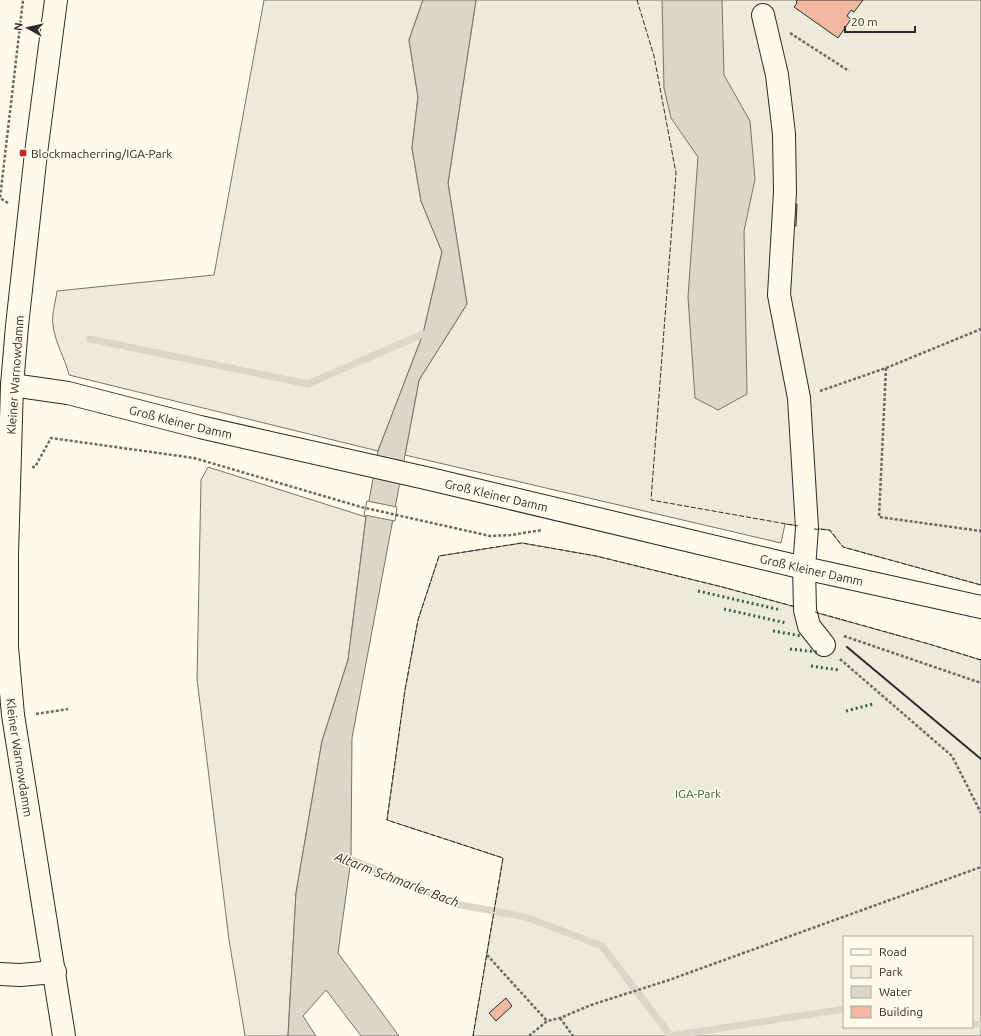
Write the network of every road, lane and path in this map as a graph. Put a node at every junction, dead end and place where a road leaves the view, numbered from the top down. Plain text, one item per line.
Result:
1 (23, 0) edge
2 (56, 0) edge
3 (763, 15) joint
4 (849, 71) dead end
5 (0, 198) edge
6 (981, 329) edge
7 (886, 368) junction
8 (12, 385) junction
9 (799, 398) junction
10 (10, 464) junction
11 (422, 520) dead end
12 (981, 531) edge
13 (804, 568) junction
14 (981, 607) edge
15 (824, 645) junction
16 (981, 683) edge
17 (981, 813) edge
18 (981, 867) edge
19 (487, 955) dead end
20 (55, 972) junction
21 (0, 974) edge
22 (560, 1018) junction
23 (547, 1022) junction
24 (64, 1036) edge
25 (529, 1036) edge
26 (573, 1036) edge

1 - 5 path
2 - 8 street, Kleiner Warnowdamm
3 - 4 path
3 - 9 street
6 - 7 path
7 - 9 path
7 - 12 path
8 - 10 street, Kleiner Warnowdamm
8 - 13 street, Groß Kleiner Damm
9 - 13 street
10 - 11 path
10 - 20 street, Kleiner Warnowdamm
13 - 14 street, Groß Kleiner Damm
13 - 15 street
15 - 16 path
15 - 17 path
18 - 22 path
19 - 23 path
20 - 21 street
20 - 24 street, Kleiner Warnowdamm
22 - 23 path
22 - 26 path
23 - 25 path

